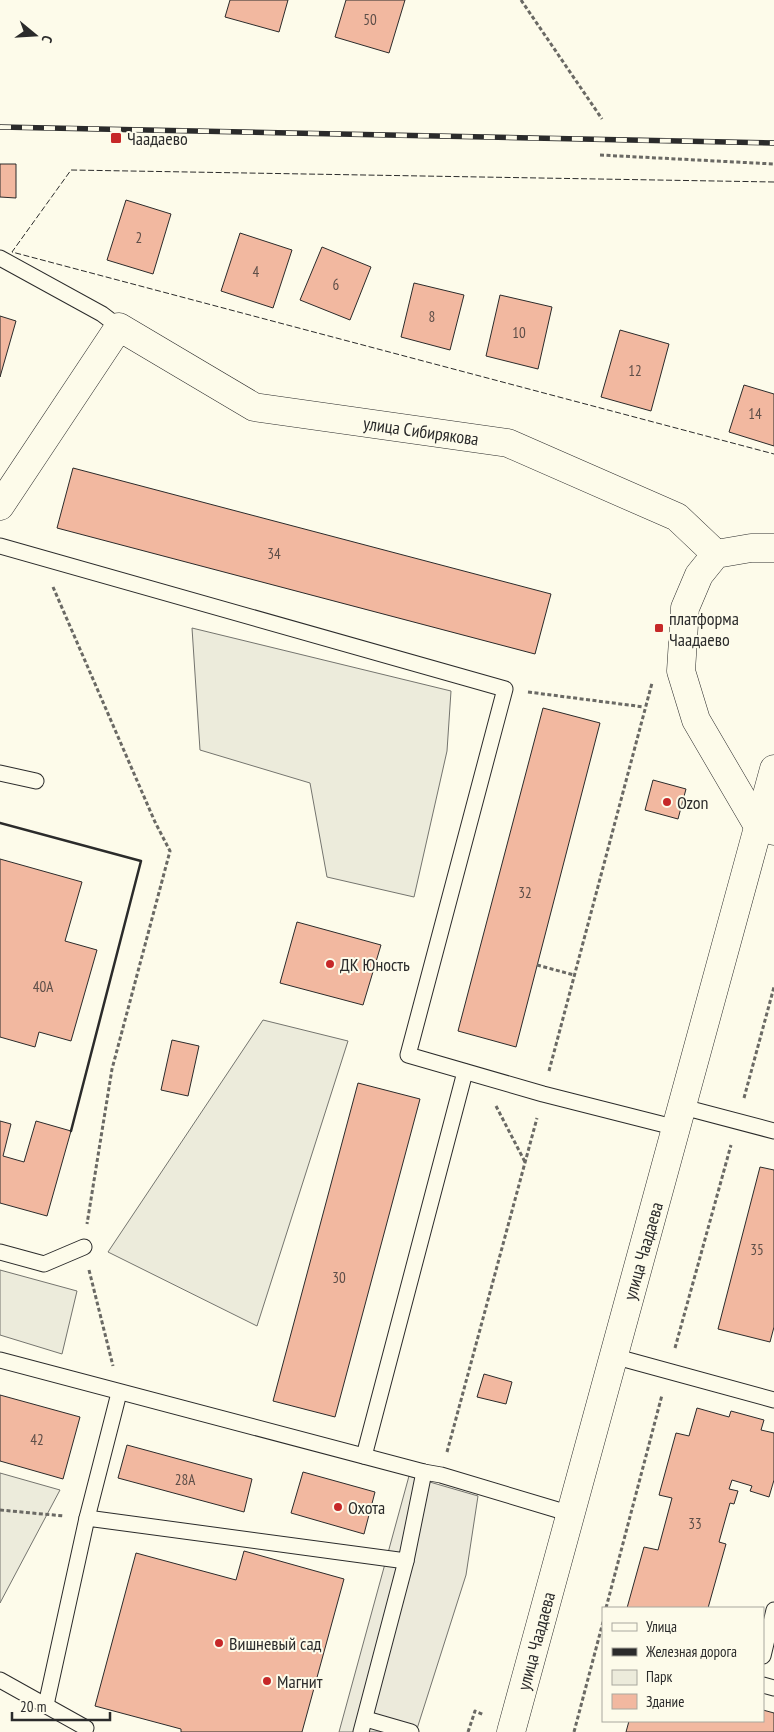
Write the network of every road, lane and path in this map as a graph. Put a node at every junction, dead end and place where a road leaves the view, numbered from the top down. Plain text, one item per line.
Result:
1 (522, 0) edge
2 (602, 119) dead end
3 (600, 155) dead end
4 (774, 164) edge
5 (0, 258) edge
6 (119, 327) junction
7 (0, 506) edge
8 (0, 546) edge
9 (774, 548) edge
10 (716, 554) junction
11 (41, 559) junction
12 (505, 689) junction
13 (644, 707) dead end
14 (774, 769) edge
15 (0, 773) edge
16 (36, 781) dead end
17 (766, 829) edge
18 (537, 966) dead end
19 (574, 975) dead end
20 (774, 987) edge
21 (465, 1072) junction
22 (482, 1076) junction
23 (680, 1118) junction
24 (737, 1122) junction
25 (774, 1131) edge
26 (525, 1162) dead end
27 (84, 1247) junction
28 (0, 1252) edge
29 (613, 1356) junction
30 (0, 1360) edge
31 (669, 1371) junction
32 (119, 1393) junction
33 (774, 1400) edge
34 (364, 1456) junction
35 (424, 1472) junction
36 (0, 1510) edge
37 (571, 1514) junction
38 (87, 1518) junction
39 (406, 1561) junction
40 (606, 1607) edge
41 (774, 1610) edge
42 (602, 1626) edge
43 (764, 1652) edge
44 (0, 1680) edge
45 (46, 1704) junction
46 (364, 1725) edge
47 (86, 1728) dead end
48 (412, 1732) edge
49 (511, 1732) edge
50 (574, 1732) edge

1 - 2 path
3 - 4 path
5 - 6 lane
6 - 7 street
6 - 10 street, улица Сибирякова
8 - 11 lane
9 - 10 street
10 - 17 street
11 - 12 lane
11 - 27 path
12 - 13 path
12 - 21 lane
14 - 17 street, улица Чаадаева
15 - 16 lane
17 - 23 street, улица Чаадаева
18 - 19 path
20 - 24 path
21 - 22 lane
21 - 34 lane
22 - 23 lane
22 - 26 path
23 - 24 lane
23 - 29 street, улица Чаадаева
24 - 25 lane
24 - 31 path
27 - 28 lane
27 - 32 path
29 - 31 lane
29 - 37 street, улица Чаадаева
30 - 32 lane
31 - 33 lane
31 - 40 path
32 - 34 lane
32 - 38 lane
34 - 35 lane
35 - 37 lane
35 - 39 lane
36 - 38 path
37 - 49 street, улица Чаадаева
38 - 39 lane
38 - 45 lane
39 - 46 lane
41 - 43 lane
42 - 50 path
44 - 45 lane
45 - 47 lane
46 - 48 lane

